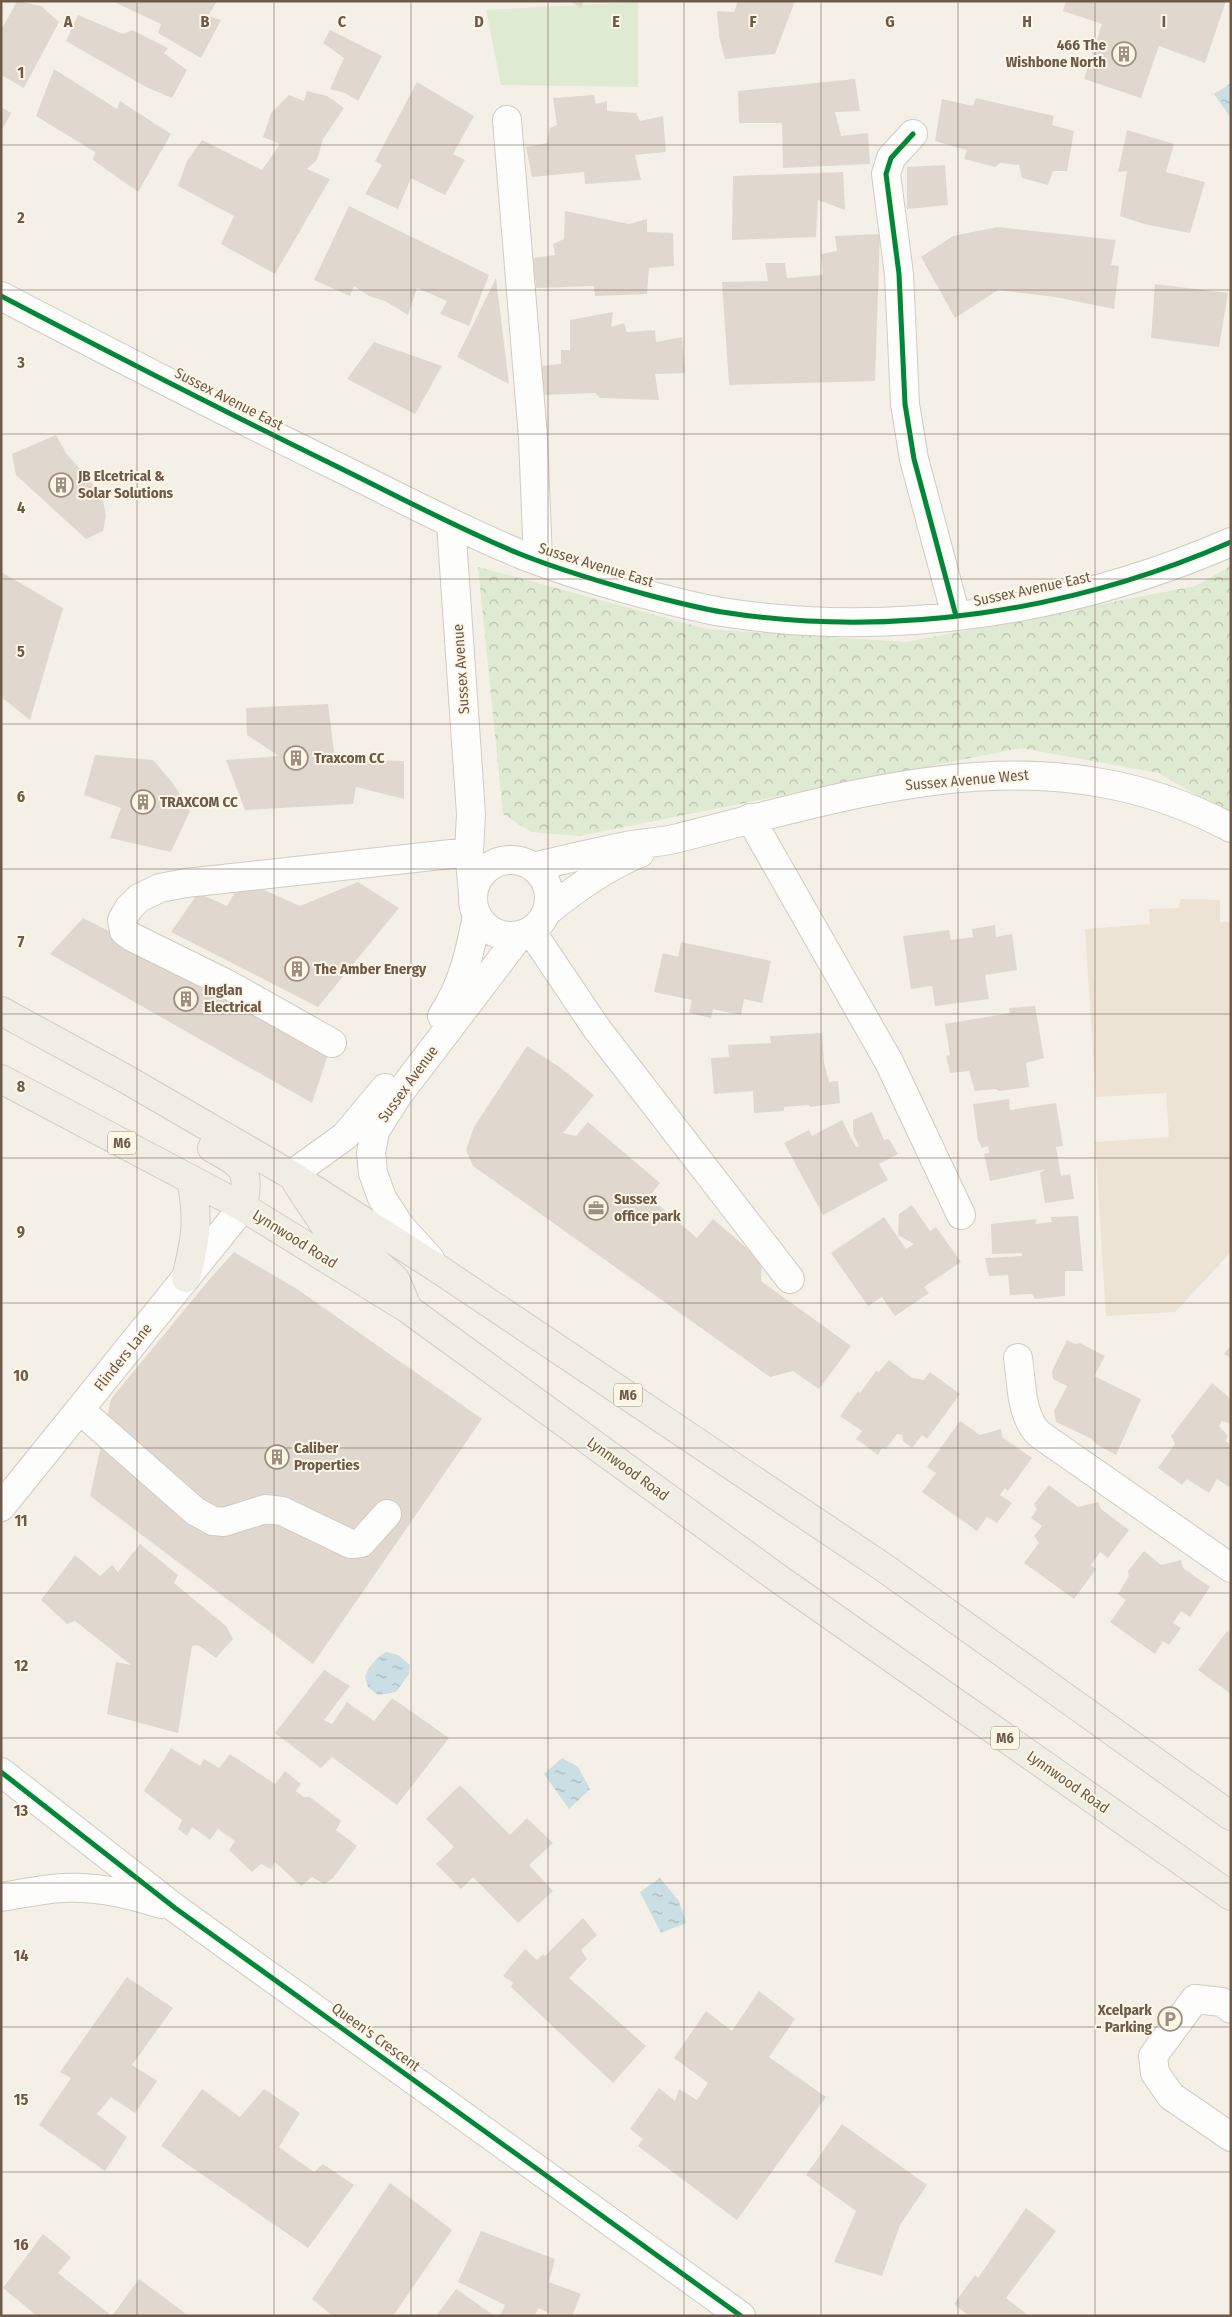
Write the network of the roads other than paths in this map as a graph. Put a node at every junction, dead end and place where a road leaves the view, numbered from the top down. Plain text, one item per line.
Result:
1 (507, 120) dead end
2 (914, 134) dead end
3 (1, 296) edge
4 (450, 523) junction
5 (1231, 542) edge
6 (538, 560) junction
7 (956, 616) junction
8 (471, 814) junction
9 (750, 818) junction
10 (1231, 828) edge
11 (671, 840) junction
12 (469, 852) junction
13 (504, 861) junction
14 (533, 867) junction
15 (475, 904) junction
16 (533, 926) junction
17 (1, 1011) edge
18 (332, 1043) dead end
19 (1, 1078) edge
20 (126, 1079) junction
21 (291, 1176) junction
22 (190, 1179) junction
23 (243, 1207) junction
24 (961, 1215) dead end
25 (437, 1268) junction
26 (186, 1278) junction
27 (790, 1279) dead end
28 (408, 1309) junction
29 (1018, 1358) dead end
30 (80, 1410) junction
31 (1, 1507) edge
32 (387, 1514) dead end
33 (1230, 1567) edge
34 (1, 1772) edge
35 (1231, 1816) edge
36 (1231, 1896) edge
37 (1, 1897) edge
38 (175, 1908) junction
39 (1231, 2009) edge
40 (1231, 2138) edge
41 (741, 2316) edge

1 - 6 street
2 - 7 street
3 - 4 street, Sussex Avenue East
4 - 6 street, Sussex Avenue East
4 - 8 street, Sussex Avenue
5 - 7 street, Sussex Avenue East
6 - 7 street, Sussex Avenue East
8 - 12 street, Sussex Avenue
8 - 13 street, Sussex Avenue
9 - 10 street, Sussex Avenue West
9 - 11 street, Sussex Avenue West
9 - 24 street
11 - 14 street
11 - 16 street, Sussex Avenue
12 - 15 street, Sussex Avenue
12 - 18 street
13 - 14 street
13 - 15 street
14 - 16 street
15 - 16 street
15 - 21 street, Sussex Avenue
16 - 25 street, Sussex Avenue
16 - 27 street
17 - 20 main road, M6
19 - 22 main road, Lynnwood Road / M6
20 - 21 main road, M6
20 - 23 main road
21 - 25 main road, M6
21 - 28 main road
22 - 23 main road, Lynnwood Road / M6
22 - 26 main road
23 - 26 street, Flinders Lane
23 - 28 main road, Lynnwood Road / M6
25 - 35 main road, M6
26 - 30 street, Flinders Lane
28 - 36 main road, Lynnwood Road / M6
29 - 33 street
30 - 31 street, Flinders Lane
30 - 32 street
34 - 38 street, Queen's Crescent
37 - 38 street
38 - 41 street, Queen's Crescent
39 - 40 street

